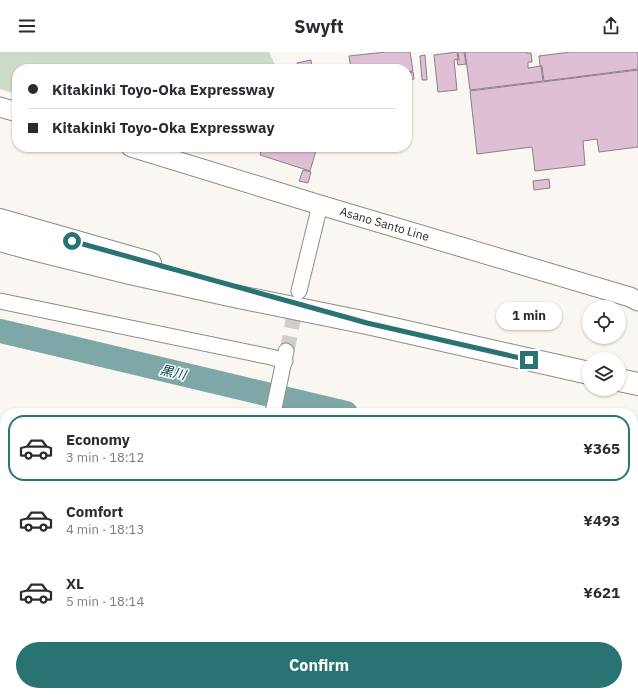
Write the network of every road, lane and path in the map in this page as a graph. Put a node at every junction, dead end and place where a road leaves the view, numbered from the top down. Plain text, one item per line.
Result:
1 (0, 107) edge
2 (12, 111) edge
3 (147, 152) edge
4 (320, 205) junction
5 (0, 220) edge
6 (0, 240) edge
7 (299, 291) tunnel mouth
8 (0, 300) edge
9 (638, 301) edge
10 (367, 323) junction
11 (582, 371) edge
12 (626, 381) edge
13 (638, 384) edge
14 (274, 408) edge

1 - 2 main road
3 - 4 main road, Asano Santo Line
4 - 7 street
4 - 9 main road, Asano Santo Line
5 - 10 highway
6 - 10 highway
8 - 14 street
10 - 11 highway
12 - 13 highway

